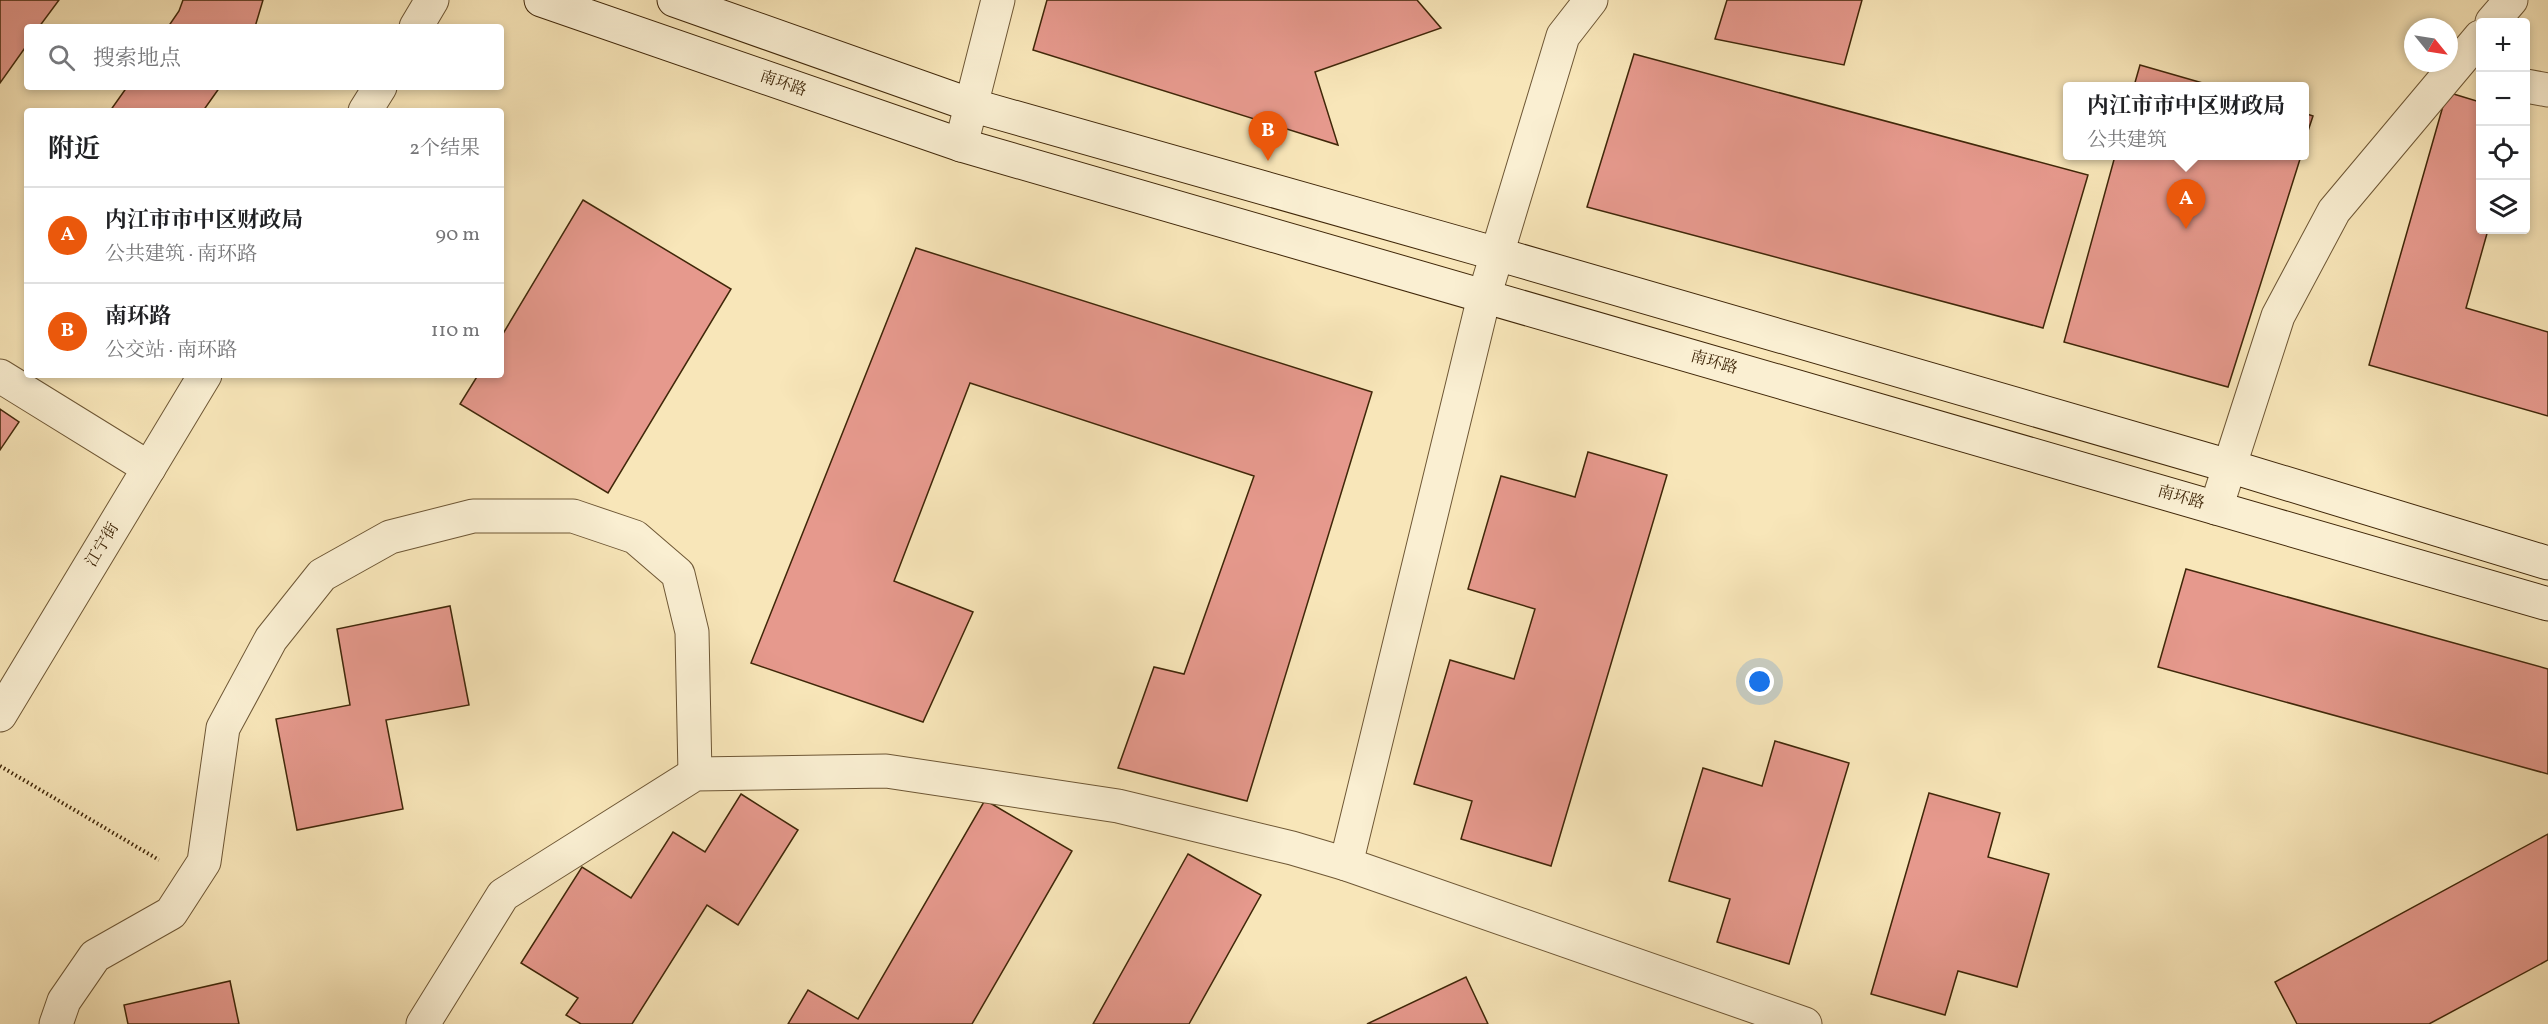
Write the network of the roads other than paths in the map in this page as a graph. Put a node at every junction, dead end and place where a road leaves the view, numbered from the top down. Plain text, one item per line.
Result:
1 (432, 0) edge
2 (541, 0) edge
3 (674, 0) edge
4 (998, 0) edge
5 (1591, 0) edge
6 (2511, 0) edge
7 (2495, 18) edge
8 (418, 24) edge
9 (2476, 49) edge
10 (2466, 74) edge
11 (2530, 87) edge
12 (378, 90) edge
13 (2548, 90) edge
14 (971, 105) junction
15 (367, 108) edge
16 (961, 145) junction
17 (1497, 254) junction
18 (1484, 297) junction
19 (0, 376) edge
20 (204, 378) edge
21 (2229, 466) junction
22 (149, 468) junction
23 (2216, 508) junction
24 (2548, 563) edge
25 (2548, 604) edge
26 (0, 715) edge
27 (695, 774) junction
28 (1346, 864) junction
29 (56, 1024) edge
30 (423, 1024) edge
31 (1804, 1024) edge

1 - 8 street
2 - 16 street, 南环路
3 - 14 street
4 - 14 street
5 - 17 street
6 - 7 street
9 - 10 street
10 - 21 street
11 - 13 street
12 - 15 street
14 - 16 street
14 - 17 street
16 - 18 street, 南环路
17 - 18 street
17 - 21 street
18 - 23 street, 南环路
18 - 28 street
19 - 22 street
20 - 22 street, 江宁街
21 - 23 street
21 - 24 street
22 - 26 street, 江宁街
23 - 25 street, 南环路
27 - 28 street
27 - 29 street
27 - 30 street
28 - 31 street

